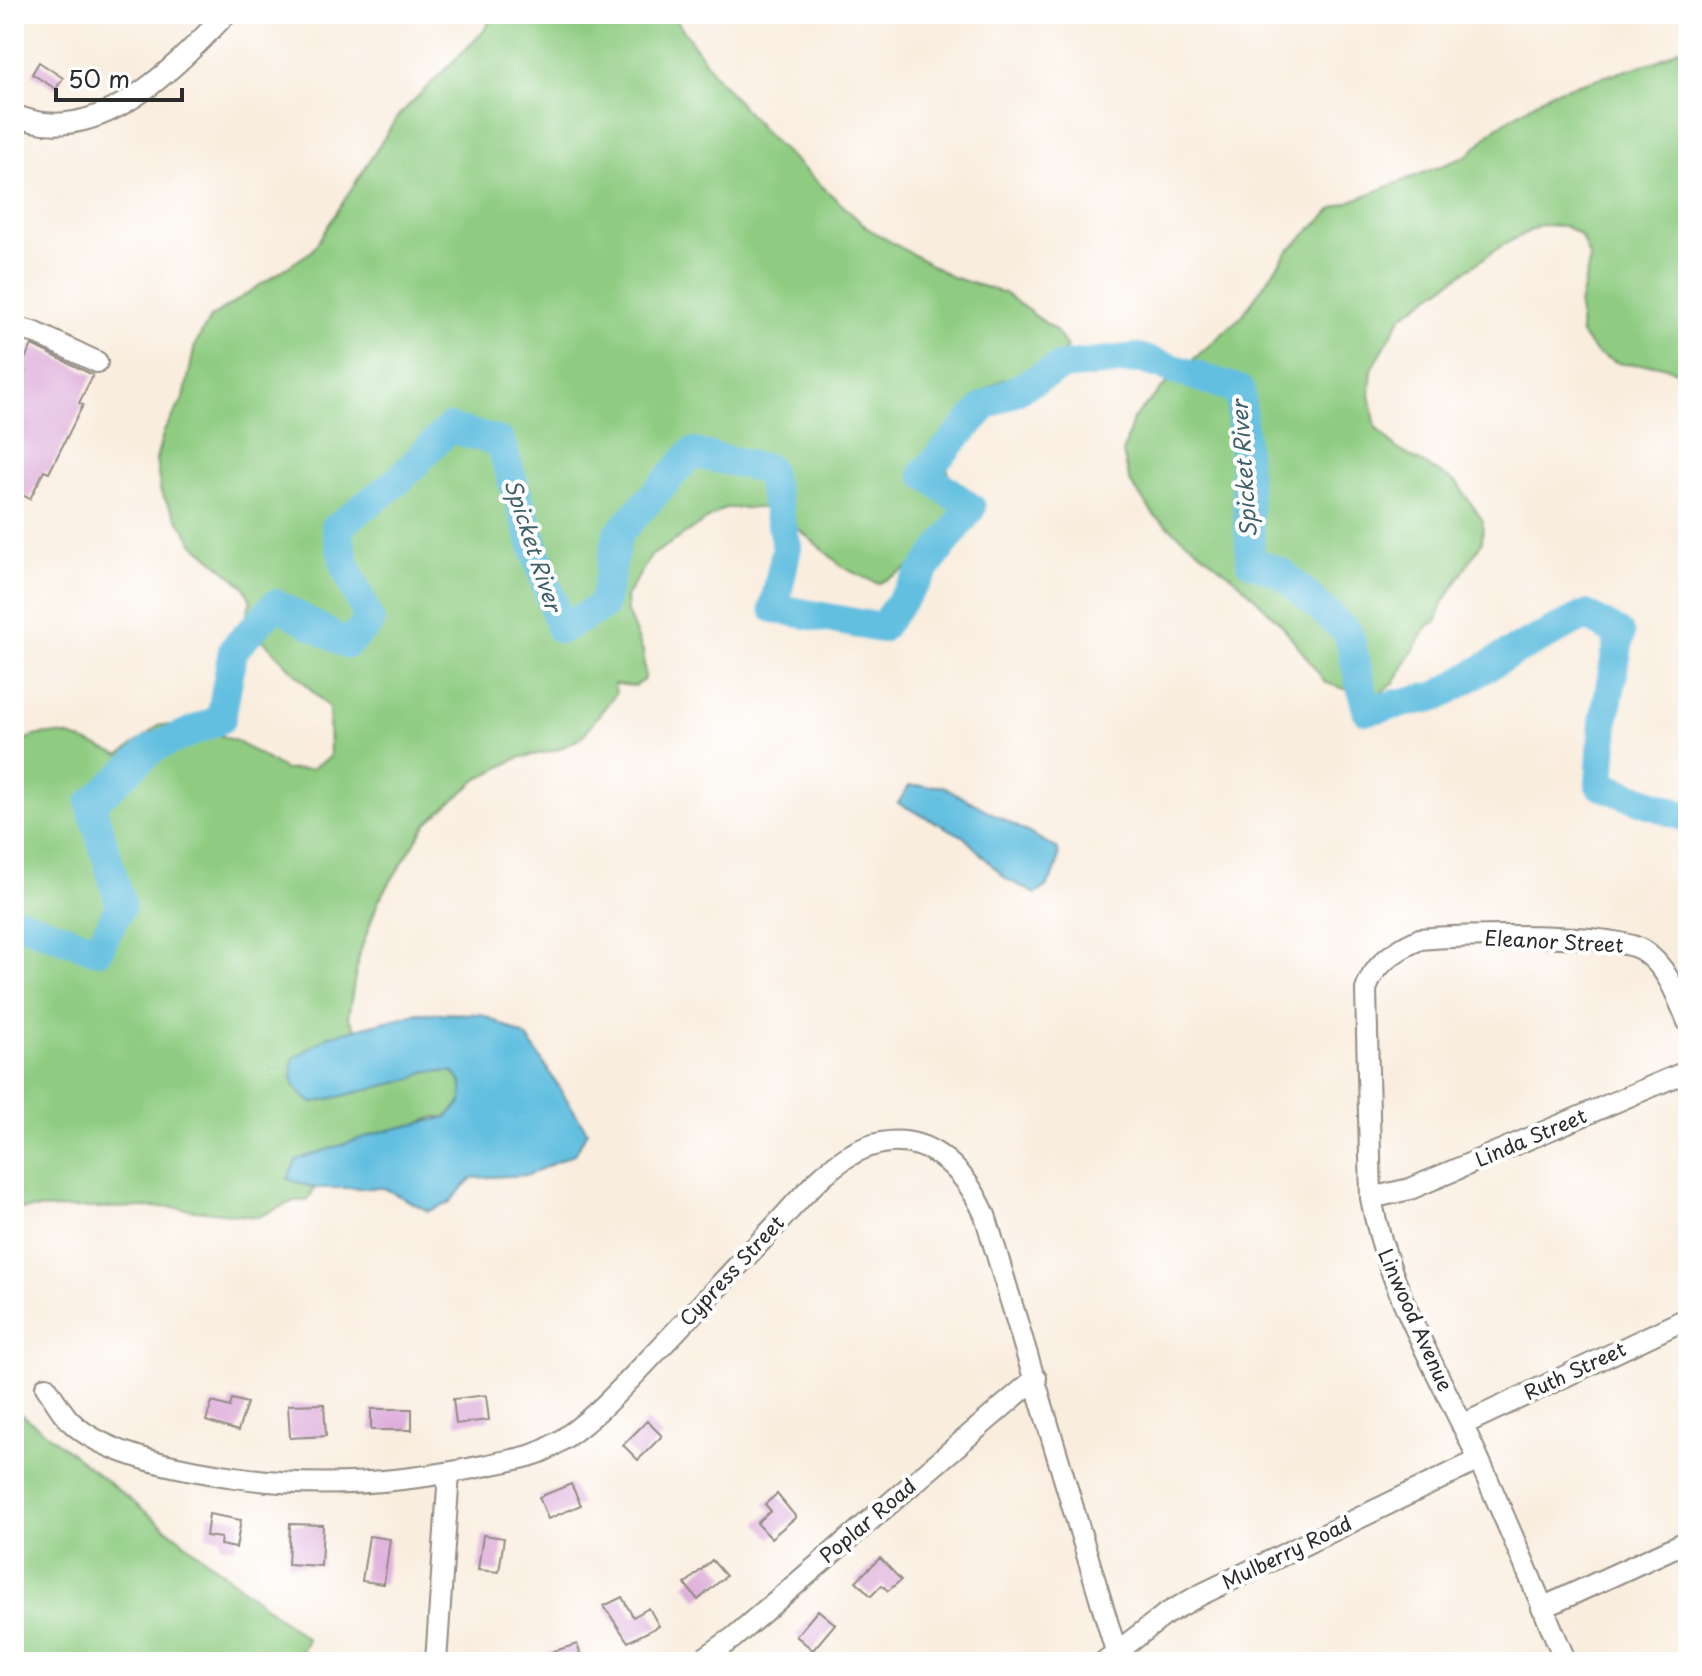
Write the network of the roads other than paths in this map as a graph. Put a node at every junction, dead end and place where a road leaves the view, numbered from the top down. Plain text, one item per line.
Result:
1 (226, 14) edge
2 (14, 115) edge
3 (14, 327) edge
4 (97, 362) dead end
5 (1385, 961) joint
6 (1688, 1022) edge
7 (1688, 1071) edge
8 (1371, 1198) junction
9 (1688, 1318) edge
10 (1036, 1378) junction
11 (46, 1387) dead end
12 (1462, 1425) junction
13 (1479, 1460) junction
14 (449, 1473) junction
15 (1688, 1541) edge
16 (1542, 1608) junction
17 (1110, 1656) edge
18 (436, 1662) edge
19 (699, 1662) edge
20 (1566, 1662) edge

1 - 2 street
3 - 4 street
5 - 6 street, Eleanor Street
5 - 8 street, Linwood Avenue
7 - 8 street, Linda Street
8 - 12 street, Linwood Avenue
9 - 12 street, Ruth Street
10 - 14 street, Cypress Street
10 - 17 street, Cypress Street
10 - 19 street, Poplar Road
11 - 14 street, Cypress Street
12 - 13 street, Linwood Avenue
13 - 16 street, Linwood Avenue
13 - 17 street, Mulberry Road
14 - 18 street
15 - 16 street
16 - 20 street, Linwood Avenue

